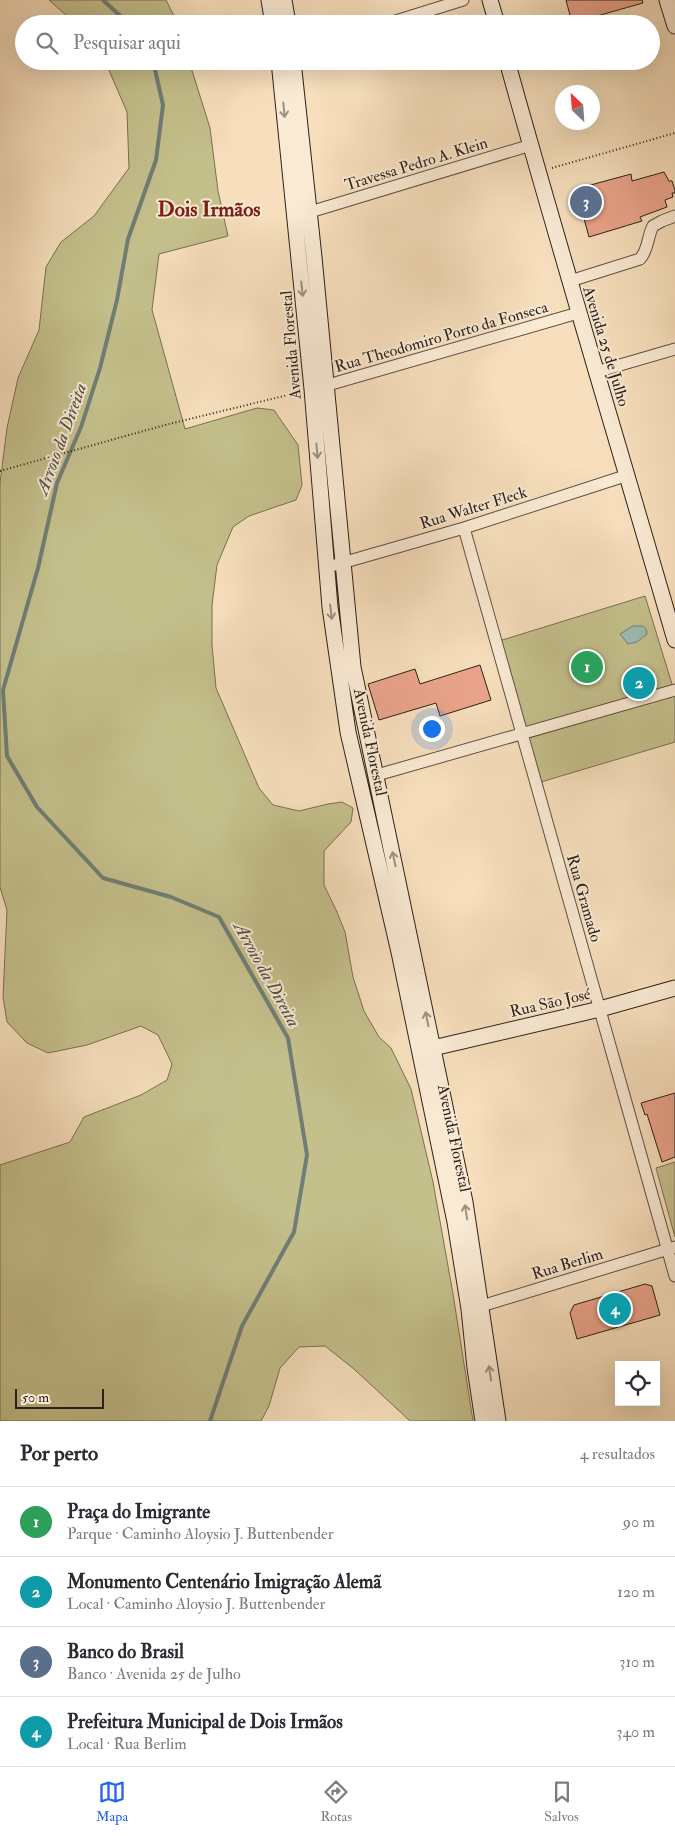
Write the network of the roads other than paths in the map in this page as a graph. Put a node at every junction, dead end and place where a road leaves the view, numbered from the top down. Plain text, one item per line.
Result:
1 (269, 0) edge
2 (284, 0) edge
3 (463, 0) edge
4 (490, 0) edge
5 (667, 0) edge
6 (272, 15) edge
7 (286, 15) edge
8 (415, 15) edge
9 (494, 15) edge
10 (675, 26) edge
11 (280, 70) edge
12 (294, 70) edge
13 (510, 70) edge
14 (531, 146) junction
15 (310, 212) junction
16 (675, 216) edge
17 (314, 257) junction
18 (299, 258) junction
19 (570, 281) junction
20 (578, 313) junction
21 (675, 349) edge
22 (596, 372) junction
23 (319, 387) junction
24 (628, 475) junction
25 (464, 528) junction
26 (342, 562) junction
27 (327, 567) junction
28 (675, 640) edge
29 (675, 690) edge
30 (522, 734) junction
31 (377, 775) junction
32 (675, 988) edge
33 (600, 1008) junction
34 (432, 1048) junction
35 (671, 1248) edge
36 (675, 1276) edge
37 (475, 1308) junction
38 (483, 1421) edge
39 (498, 1421) edge

1 - 6 main road
2 - 7 main road
3 - 8 street
4 - 9 main road
5 - 10 main road
11 -> 18 main road, Avenida Florestal
12 - 15 main road, Avenida Florestal
13 - 14 main road, Avenida 25 de Julho
14 - 15 street, Travessa Pedro A. Klein
14 - 19 main road, Avenida 25 de Julho
15 - 17 main road, Avenida Florestal
16 - 19 street
17 - 18 main road
17 - 23 main road, Avenida Florestal
18 -> 23 main road, Avenida Florestal
19 - 20 main road, Avenida 25 de Julho
20 - 22 main road, Avenida 25 de Julho
20 - 23 street, Rua Theodomiro Porto da Fonseca
21 - 22 street
22 - 24 main road, Avenida 25 de Julho
23 - 26 main road, Avenida Florestal
23 -> 27 main road, Avenida Florestal
24 - 25 street, Rua Walter Fleck
24 - 28 main road, Avenida 25 de Julho
25 - 26 street, Rua Walter Fleck
25 - 30 street, Rua Gramado
26 - 27 street, Rua Walter Fleck
26 - 31 main road, Avenida Florestal
27 -> 37 main road, Avenida Florestal
29 - 30 street
30 - 31 street
30 - 33 street, Rua Gramado
34 -> 31 main road, Avenida Florestal
32 - 33 main road, Rua São José
33 - 34 main road, Rua São José
33 - 35 street, Rua Gramado
37 -> 34 main road, Avenida Florestal
35 - 36 street, Rua Gramado
35 - 37 street, Rua Berlim
37 - 38 main road, Avenida Florestal
39 -> 37 main road, Avenida Florestal

